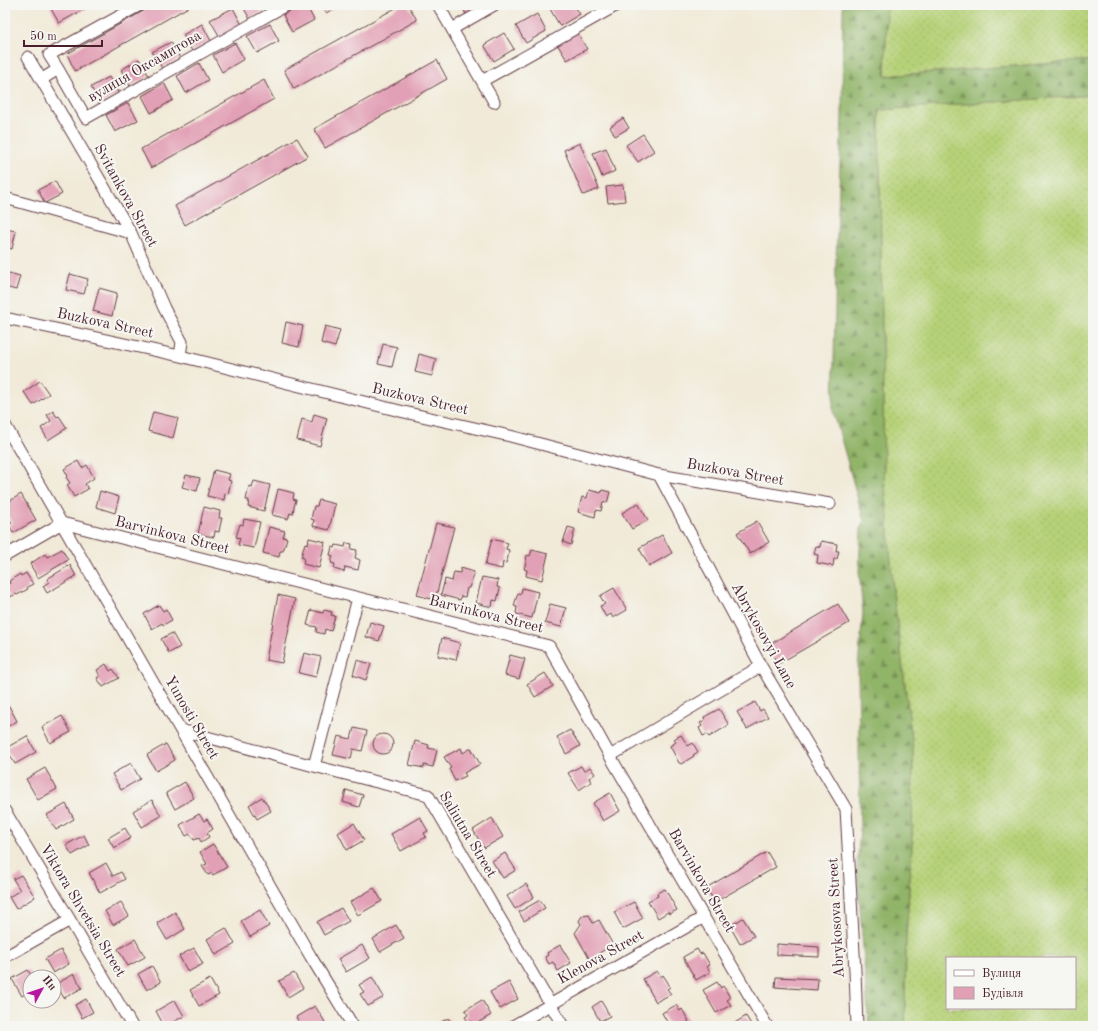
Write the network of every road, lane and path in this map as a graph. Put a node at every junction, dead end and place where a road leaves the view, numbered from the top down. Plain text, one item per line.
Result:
1 (140, 5) edge
2 (286, 5) edge
3 (438, 5) edge
4 (494, 5) edge
5 (617, 5) edge
6 (452, 29) junction
7 (28, 57) dead end
8 (58, 69) junction
9 (41, 80) junction
10 (482, 81) junction
11 (494, 102) dead end
12 (5, 198) edge
13 (131, 233) junction
14 (5, 318) edge
15 (180, 356) junction
16 (5, 425) edge
17 (659, 475) junction
18 (830, 504) dead end
19 (62, 523) junction
20 (5, 556) edge
21 (358, 598) junction
22 (761, 666) junction
23 (181, 730) junction
24 (610, 756) junction
25 (314, 766) junction
26 (846, 809) joint
27 (5, 811) edge
28 (704, 917) junction
29 (70, 920) junction
30 (5, 957) edge
31 (550, 1004) junction
32 (132, 1026) edge
33 (353, 1026) edge
34 (513, 1026) edge
35 (564, 1026) edge
36 (768, 1026) edge
37 (857, 1026) edge

1 - 8 street
2 - 8 street, вулиця Оксамитова
3 - 6 street
4 - 6 street
5 - 10 street
6 - 10 street
7 - 9 street, Svitankova Street
8 - 9 street
9 - 13 street, Svitankova Street
10 - 11 street
12 - 13 street
13 - 15 street, Svitankova Street
14 - 15 street, Buzkova Street
15 - 17 street, Buzkova Street
16 - 19 street, Yunosti Street
17 - 18 street, Buzkova Street
17 - 22 street, Abrykosovyi Lane
19 - 20 street
19 - 21 street, Barvinkova Street
19 - 23 street, Yunosti Street
21 - 24 street, Barvinkova Street
21 - 25 street
22 - 24 street
22 - 26 street, Abrykosovyi Lane
23 - 25 street, Saliutna Street
23 - 33 street, Yunosti Street
24 - 28 street, Barvinkova Street
25 - 31 street, Saliutna Street
26 - 37 street, Abrykosova Street
27 - 29 street, Viktora Shvetsia Street
28 - 31 street, Klenova Street
28 - 36 street, Barvinkova Street
29 - 30 street
29 - 32 street, Viktora Shvetsia Street
31 - 34 street, Klenova Street
31 - 35 street, Saliutna Street

